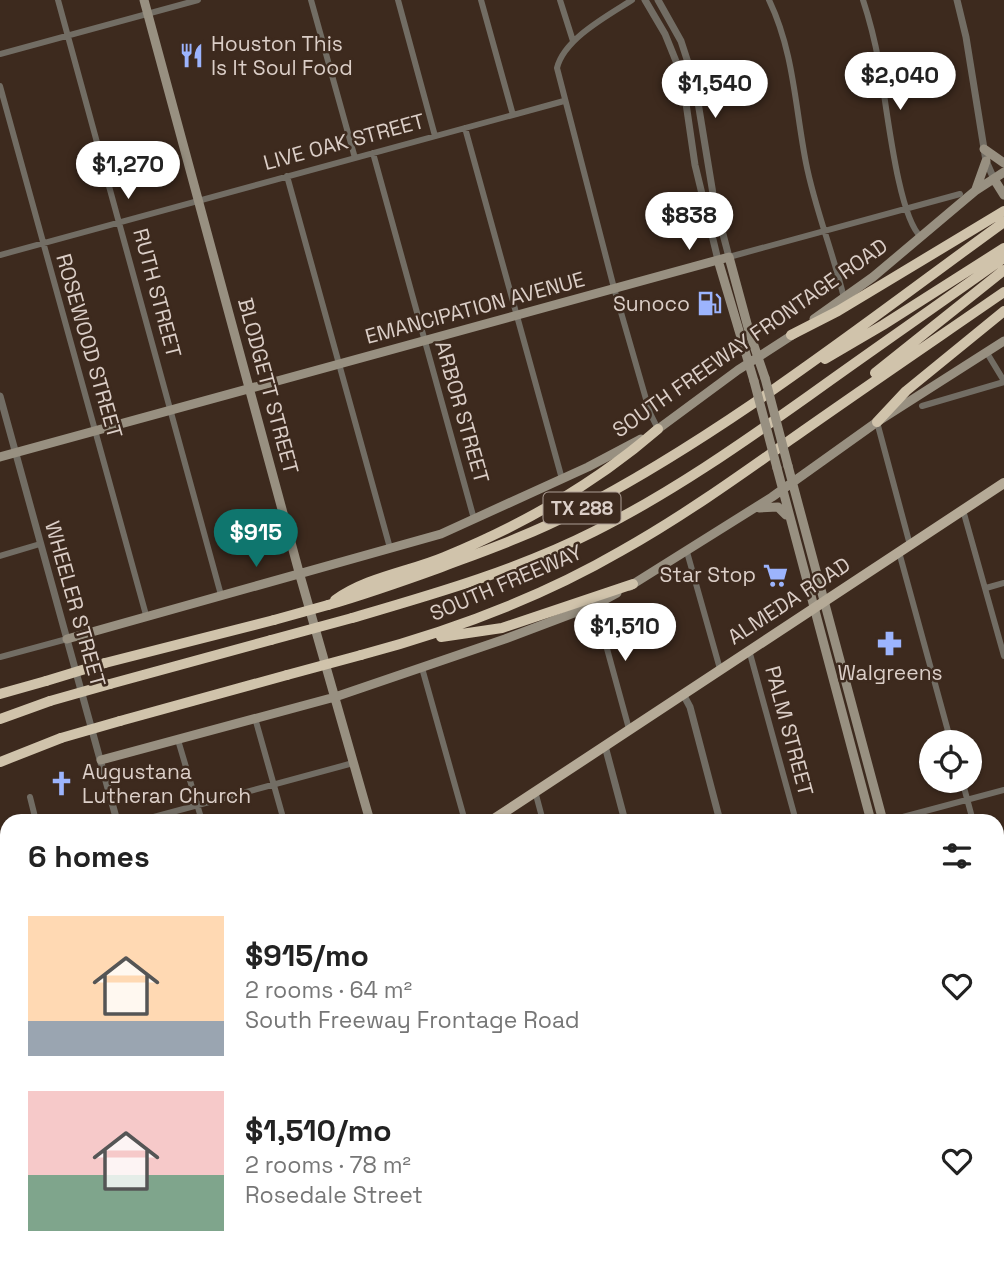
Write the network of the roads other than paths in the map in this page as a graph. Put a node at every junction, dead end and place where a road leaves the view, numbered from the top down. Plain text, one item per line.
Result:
1 (58, 0) edge
2 (144, 0) edge
3 (198, 0) edge
4 (311, 0) edge
5 (398, 0) edge
6 (481, 0) edge
7 (560, 0) edge
8 (632, 0) edge
9 (645, 0) edge
10 (658, 0) edge
11 (769, 0) edge
12 (863, 0) edge
13 (957, 0) edge
14 (148, 14) junction
15 (67, 35) junction
16 (573, 41) junction
17 (0, 54) edge
18 (0, 86) edge
19 (564, 101) junction
20 (699, 112) junction
21 (689, 114) junction
22 (513, 115) junction
23 (465, 128) junction
24 (435, 136) junction
25 (984, 149) junction
26 (373, 153) junction
27 (355, 158) junction
28 (986, 162) junction
29 (1004, 163) edge
30 (1004, 172) edge
31 (287, 176) junction
32 (994, 179) junction
33 (975, 191) junction
34 (1003, 193) edge
35 (960, 194) dead end
36 (199, 201) junction
37 (908, 209) junction
38 (1004, 211) edge
39 (119, 222) junction
40 (1004, 222) edge
41 (824, 232) junction
42 (921, 237) junction
43 (43, 243) junction
44 (1004, 248) edge
45 (0, 255) edge
46 (729, 257) junction
47 (1004, 258) edge
48 (718, 260) junction
49 (1004, 270) edge
50 (614, 288) junction
51 (1004, 292) edge
52 (844, 298) junction
53 (1004, 311) edge
54 (516, 314) junction
55 (749, 331) junction
56 (791, 335) junction
57 (424, 340) junction
58 (1004, 341) edge
59 (778, 344) junction
60 (987, 353) junction
61 (759, 357) junction
62 (339, 363) junction
63 (748, 364) junction
64 (1004, 381) edge
65 (776, 386) junction
66 (250, 388) junction
67 (0, 396) edge
68 (922, 406) dead end
69 (171, 410) junction
70 (877, 422) junction
71 (658, 429) junction
72 (95, 430) junction
73 (790, 439) junction
74 (15, 453) junction
75 (0, 457) edge
76 (562, 479) junction
77 (1004, 483) edge
78 (792, 484) junction
79 (783, 490) junction
80 (754, 509) junction
81 (963, 510) junction
82 (474, 519) junction
83 (789, 519) junction
84 (40, 544) junction
85 (910, 545) junction
86 (390, 548) junction
87 (687, 552) junction
88 (899, 552) junction
89 (0, 556) edge
90 (299, 572) junction
91 (1004, 583) edge
92 (633, 584) junction
93 (986, 588) junction
94 (351, 593) junction
95 (221, 594) junction
96 (824, 603) junction
97 (595, 605) junction
98 (814, 609) junction
99 (146, 615) junction
100 (425, 638) junction
101 (67, 639) junction
102 (749, 650) junction
103 (1004, 656) edge
104 (0, 657) edge
105 (422, 668) junction
106 (720, 669) junction
107 (843, 671) junction
108 (831, 674) junction
109 (682, 694) junction
110 (0, 695) edge
111 (335, 697) junction
112 (255, 718) junction
113 (0, 719) edge
114 (629, 729) junction
115 (948, 730) edge
116 (178, 740) junction
117 (605, 746) junction
118 (101, 761) junction
119 (0, 762) edge
120 (353, 763) junction
121 (273, 784) junction
122 (1004, 790) edge
123 (535, 791) junction
124 (965, 793) edge
125 (30, 797) dead end
126 (967, 799) junction
127 (197, 804) junction
128 (34, 814) edge
129 (115, 814) edge
130 (163, 814) edge
131 (200, 814) edge
132 (282, 814) edge
133 (368, 814) edge
134 (463, 814) edge
135 (501, 814) edge
136 (541, 814) edge
137 (623, 814) edge
138 (718, 814) edge
139 (794, 814) edge
140 (869, 814) edge
141 (884, 814) edge
142 (912, 814) edge
143 (971, 814) edge

1 - 15 street, RUTH STREET
2 - 14 main road, BLODGETT STREET
3 - 14 street
4 - 27 street
5 - 24 street
6 - 22 street
7 - 16 street
8 - 16 street
9 - 21 street
10 - 20 street
11 - 41 street
12 - 37 street
13 - 25 street
14 - 15 street
14 - 36 main road, BLODGETT STREET
15 - 17 street
15 - 39 street, RUTH STREET
16 - 19 street
18 - 43 street, ROSEWOOD STREET
19 - 22 street, LIVE OAK STREET
19 - 50 street
20 - 21 street
20 - 46 street
21 - 48 street
22 - 23 street, LIVE OAK STREET
23 - 24 street, LIVE OAK STREET
23 - 54 street
24 - 26 street, LIVE OAK STREET
25 - 28 street
25 - 29 main road
26 - 27 street, LIVE OAK STREET
26 - 57 street, ARBOR STREET
27 - 31 street, LIVE OAK STREET
28 - 32 street
28 - 33 main road
30 - 32 main road, SOUTH FREEWAY FRONTAGE ROAD
31 - 36 street, LIVE OAK STREET
31 - 62 street
32 - 33 main road, SOUTH FREEWAY FRONTAGE ROAD
32 - 34 main road
33 - 42 main road, SOUTH FREEWAY FRONTAGE ROAD
35 - 37 street, EMANCIPATION AVENUE
36 - 39 street, LIVE OAK STREET
36 - 66 main road, BLODGETT STREET
37 - 41 street, EMANCIPATION AVENUE
37 - 42 street
38 - 56 highway
39 - 43 street, LIVE OAK STREET
39 - 69 street, RUTH STREET
40 - 65 highway, SOUTH FREEWAY / TX 288
41 - 46 street, EMANCIPATION AVENUE
41 - 52 street
42 - 52 main road, SOUTH FREEWAY FRONTAGE ROAD
43 - 45 street, LIVE OAK STREET
43 - 72 street, ROSEWOOD STREET
44 - 65 highway
46 - 48 main road, EMANCIPATION AVENUE
46 - 55 main road
47 - 113 highway, bridge
48 - 50 main road, EMANCIPATION AVENUE
48 - 63 main road
49 - 73 highway
50 - 54 main road, EMANCIPATION AVENUE
50 - 71 street
51 - 73 highway, SOUTH FREEWAY / TX 288
52 - 56 main road, SOUTH FREEWAY FRONTAGE ROAD
53 - 70 highway
54 - 57 main road, EMANCIPATION AVENUE
54 - 76 street
55 - 59 main road
55 - 61 main road
56 - 59 main road, SOUTH FREEWAY FRONTAGE ROAD
57 - 62 main road, EMANCIPATION AVENUE
57 - 82 street, ARBOR STREET
58 - 60 main road
59 - 61 main road, SOUTH FREEWAY FRONTAGE ROAD
60 - 64 street
60 - 70 main road
61 - 63 main road, SOUTH FREEWAY FRONTAGE ROAD
61 - 78 main road, bridge
62 - 66 main road, EMANCIPATION AVENUE
62 - 86 street
63 - 71 main road, SOUTH FREEWAY FRONTAGE ROAD
63 - 79 main road, bridge
64 - 68 street
65 - 94 highway, SOUTH FREEWAY / TX 288
66 - 69 main road, EMANCIPATION AVENUE
66 - 90 main road, BLODGETT STREET
67 - 74 street, WHEELER STREET
69 - 72 main road, EMANCIPATION AVENUE
69 - 95 street, RUTH STREET
70 - 78 main road
70 - 85 street
71 - 76 main road, SOUTH FREEWAY FRONTAGE ROAD
71 - 94 highway
72 - 74 main road, EMANCIPATION AVENUE
72 - 99 street, ROSEWOOD STREET
73 - 100 highway, SOUTH FREEWAY / TX 288
74 - 75 main road, EMANCIPATION AVENUE
74 - 84 street, WHEELER STREET
76 - 82 main road, SOUTH FREEWAY FRONTAGE ROAD
77 - 81 main road, ALMEDA ROAD
78 - 79 main road
78 - 96 main road
79 - 80 main road
79 - 83 main road
80 - 83 main road
80 - 87 main road
81 - 85 main road, ALMEDA ROAD
81 - 93 street
82 - 86 main road, SOUTH FREEWAY FRONTAGE ROAD
83 - 98 main road
84 - 89 street
84 - 101 street, WHEELER STREET
85 - 88 main road, ALMEDA ROAD
86 - 90 main road, SOUTH FREEWAY FRONTAGE ROAD
87 - 92 main road
87 - 106 street
88 - 96 main road, ALMEDA ROAD
88 - 115 street
90 - 95 main road, SOUTH FREEWAY FRONTAGE ROAD
90 - 111 main road, BLODGETT STREET
91 - 93 street
92 - 97 main road
92 - 100 highway
93 - 103 street
94 - 110 highway, SOUTH FREEWAY / TX 288, bridge
95 - 99 main road, SOUTH FREEWAY FRONTAGE ROAD
96 - 98 main road, ALMEDA ROAD
96 - 107 main road
97 - 105 main road
97 - 114 street
98 - 102 main road, ALMEDA ROAD
98 - 108 main road
99 - 101 main road, SOUTH FREEWAY FRONTAGE ROAD
100 - 119 highway, SOUTH FREEWAY / TX 288, bridge
101 - 104 street
101 - 118 street, WHEELER STREET
102 - 106 main road, ALMEDA ROAD
102 - 139 street, PALM STREET
105 - 111 main road
105 - 134 street
106 - 109 main road, ALMEDA ROAD
107 - 108 main road
107 - 141 main road
108 - 140 main road
109 - 114 main road, ALMEDA ROAD
109 - 138 street
111 - 112 main road
111 - 120 main road, BLODGETT STREET
112 - 116 main road
112 - 121 street
114 - 117 main road, ALMEDA ROAD
116 - 118 main road
116 - 127 street
117 - 123 main road, ALMEDA ROAD
117 - 137 street
118 - 129 street, WHEELER STREET
120 - 121 street
120 - 133 main road, BLODGETT STREET
121 - 127 street
121 - 132 street
122 - 126 street
123 - 135 main road, ALMEDA ROAD
123 - 136 street
124 - 126 street
125 - 128 street
126 - 142 street
126 - 143 street
127 - 130 street
127 - 131 street

